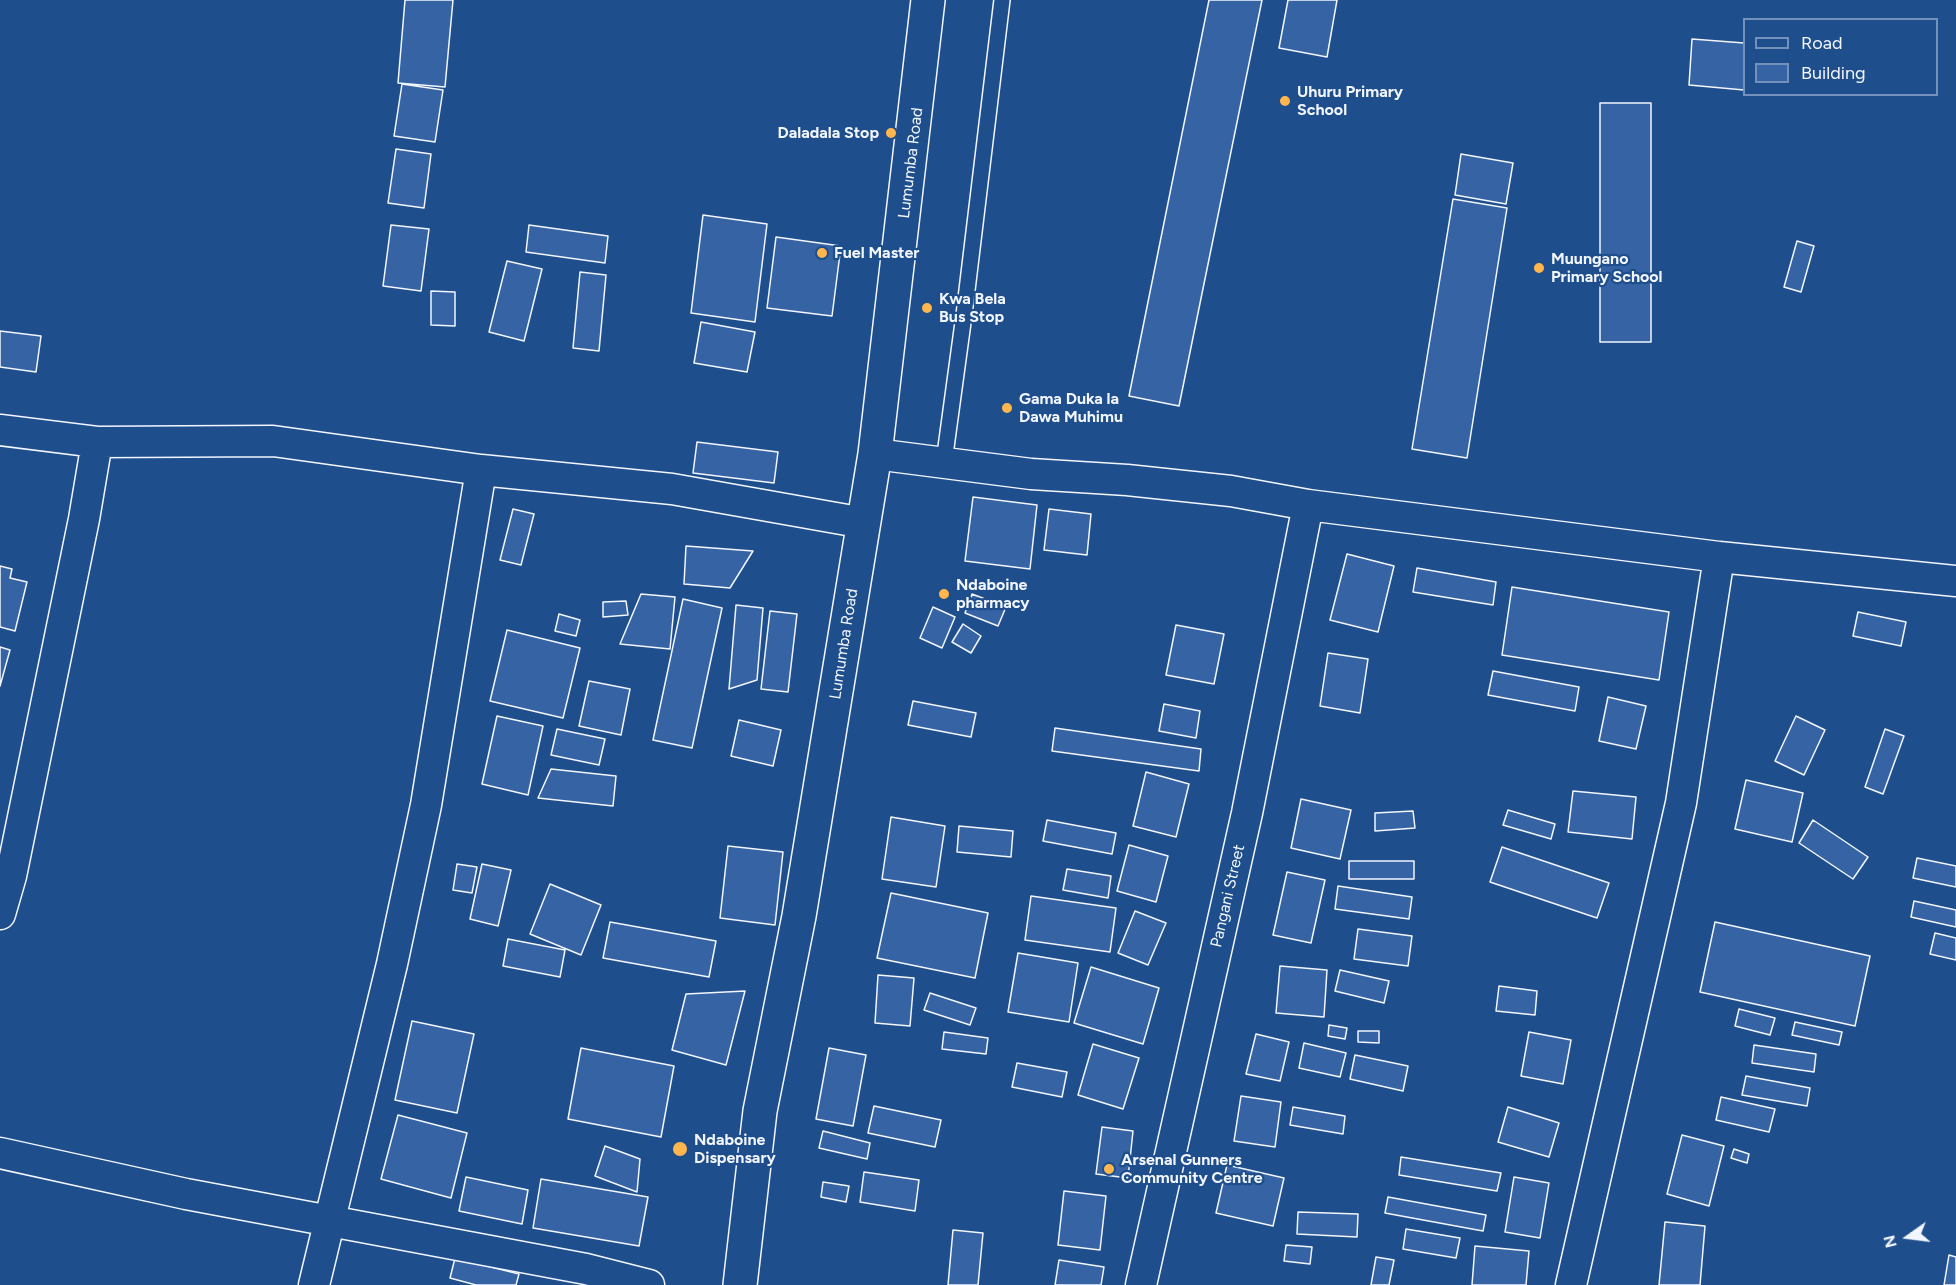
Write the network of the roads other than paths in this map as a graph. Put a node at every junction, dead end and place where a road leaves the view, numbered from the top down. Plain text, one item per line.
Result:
1 (928, 0) edge
2 (1002, 0) edge
3 (0, 429) edge
4 (97, 442) junction
5 (875, 454) junction
6 (944, 462) junction
7 (481, 470) junction
8 (1308, 505) junction
9 (864, 523) junction
10 (1719, 557) junction
11 (1956, 581) edge
12 (0, 914) edge
13 (0, 1153) edge
14 (329, 1221) junction
15 (314, 1285) edge
16 (649, 1285) edge
17 (740, 1285) edge
18 (1141, 1285) edge
19 (1572, 1285) edge

1 - 5 main road, Lumumba Road
2 - 6 lane
3 - 4 street
4 - 7 street
4 - 12 street
5 - 6 street
5 - 9 main road, Lumumba Road
6 - 8 street
7 - 9 street
7 - 14 street
8 - 10 street
8 - 18 street, Pangani Street
9 - 17 main road, Lumumba Road
10 - 11 street
10 - 19 street
13 - 14 street
14 - 15 street
14 - 16 street

